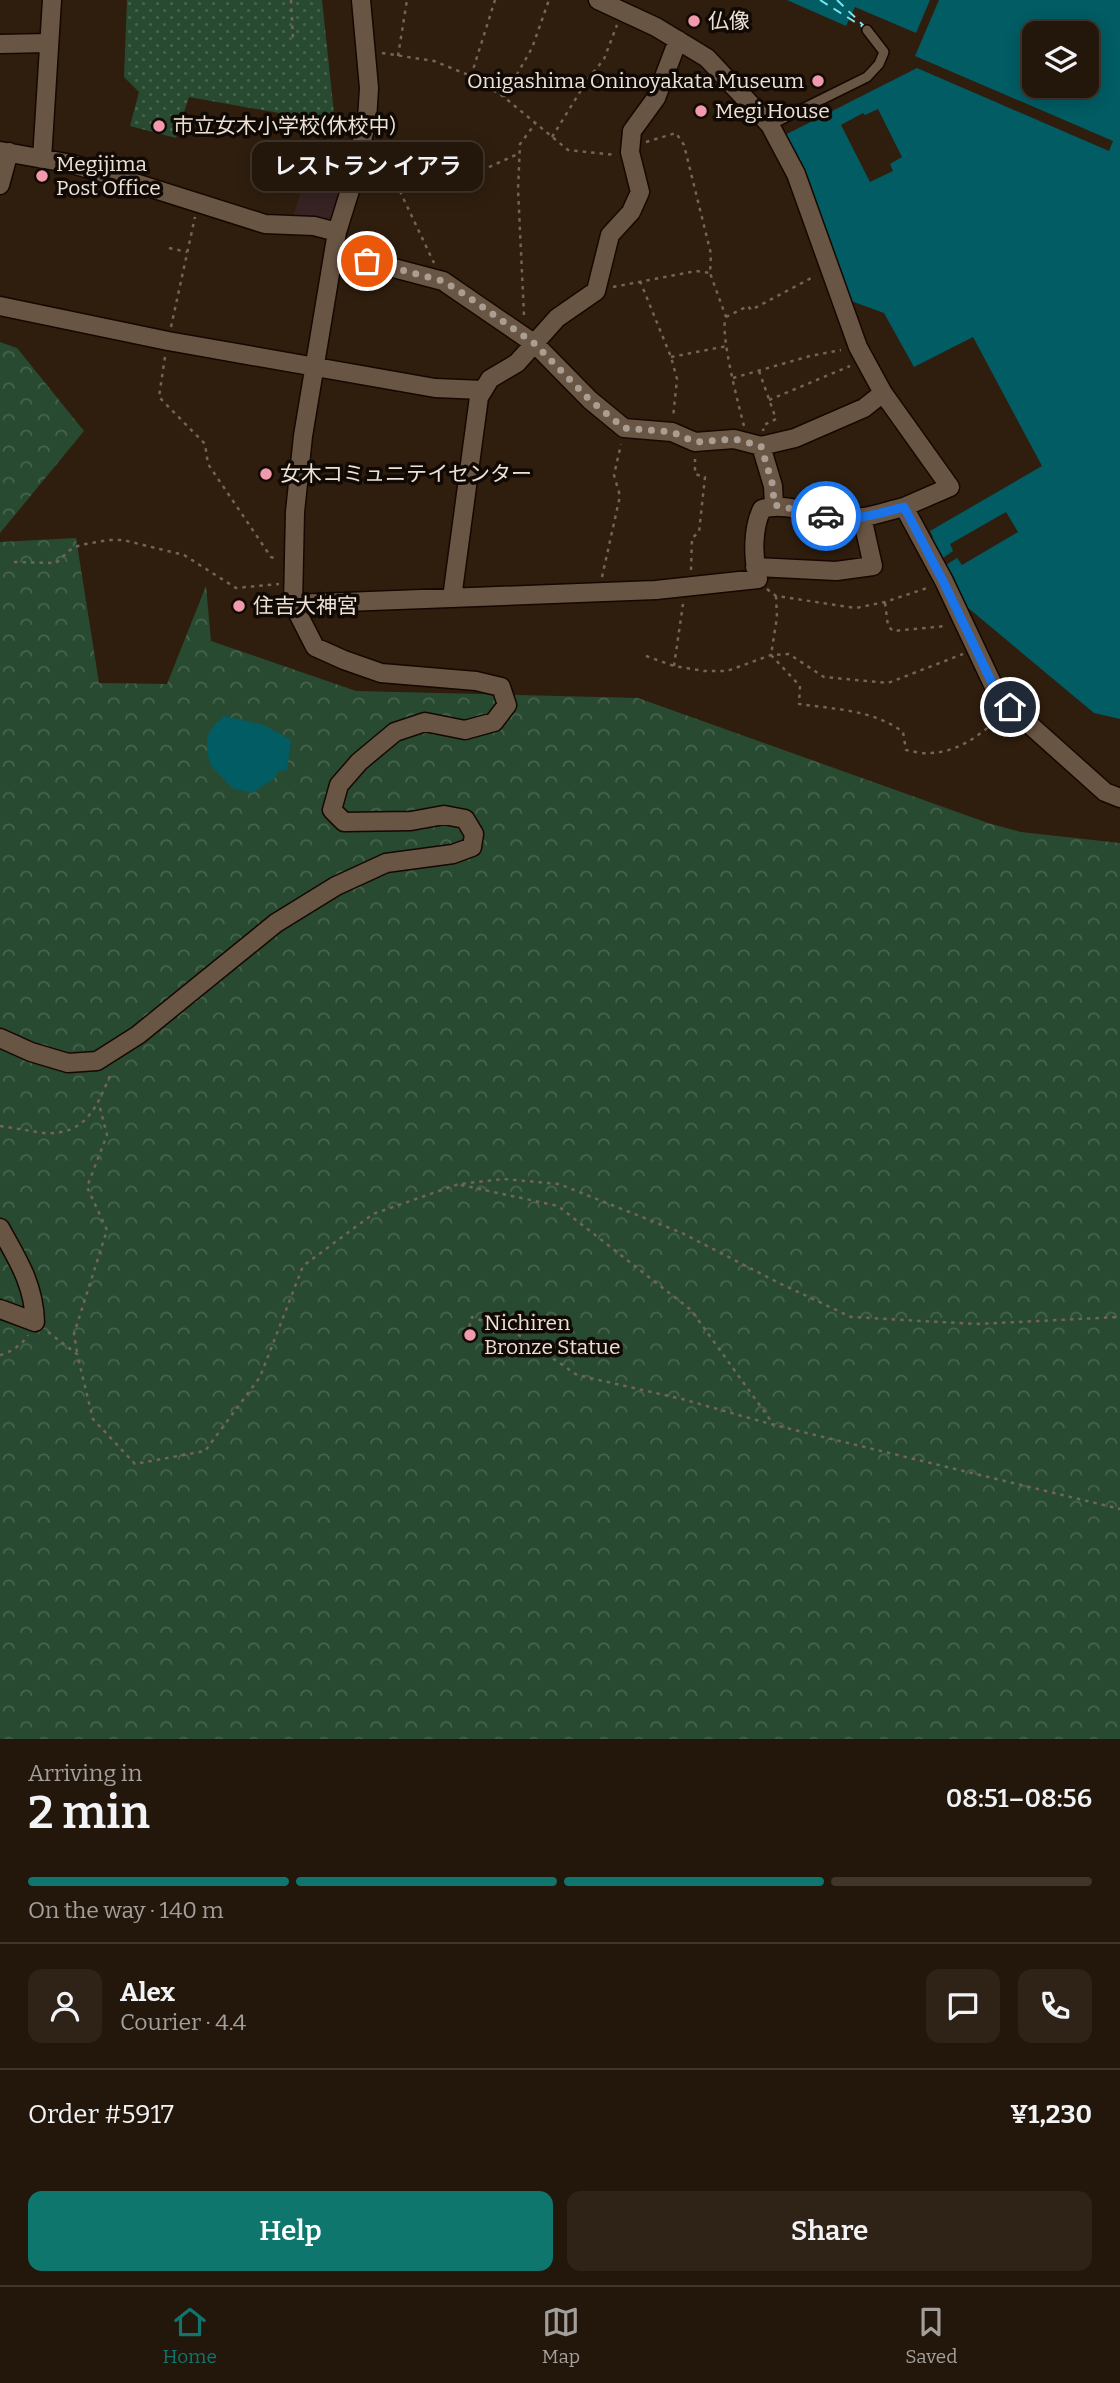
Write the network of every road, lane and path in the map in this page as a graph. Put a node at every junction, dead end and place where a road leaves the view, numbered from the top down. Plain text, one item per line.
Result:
1 (52, 0) edge
2 (291, 0) edge
3 (361, 0) edge
4 (407, 0) edge
5 (495, 0) edge
6 (549, 0) edge
7 (598, 0) edge
8 (622, 12) junction
9 (867, 30) dead end
10 (293, 40) dead end
11 (678, 40) junction
12 (49, 43) junction
13 (0, 44) edge
14 (366, 51) junction
15 (398, 56) junction
16 (471, 76) junction
17 (504, 97) junction
18 (367, 120) junction
19 (535, 123) junction
20 (770, 125) junction
21 (552, 137) junction
22 (630, 149) junction
23 (5, 152) edge
24 (520, 153) junction
25 (42, 159) junction
26 (0, 185) edge
27 (351, 187) junction
28 (399, 190) junction
29 (198, 204) junction
30 (337, 232) junction
31 (169, 248) dead end
32 (187, 252) junction
33 (333, 257) junction
34 (829, 269) junction
35 (710, 273) junction
36 (443, 281) junction
37 (640, 281) junction
38 (596, 291) junction
39 (0, 306) edge
40 (726, 317) junction
41 (530, 340) junction
42 (167, 341) junction
43 (727, 346) junction
44 (862, 354) junction
45 (671, 357) junction
46 (316, 366) junction
47 (759, 371) junction
48 (733, 378) junction
49 (483, 390) junction
50 (883, 393) junction
51 (769, 400) junction
52 (624, 428) junction
53 (672, 432) junction
54 (695, 442) junction
55 (755, 444) junction
56 (774, 505) junction
57 (904, 507) junction
58 (862, 517) junction
59 (14, 562) dead end
60 (756, 573) junction
61 (293, 574) junction
62 (943, 581) junction
63 (688, 587) junction
64 (598, 591) junction
65 (776, 596) junction
66 (452, 598) junction
67 (885, 602) junction
68 (293, 604) junction
69 (963, 623) junction
70 (976, 649) junction
71 (771, 655) junction
72 (646, 656) dead end
73 (674, 666) junction
74 (1010, 707) junction
75 (1120, 798) edge
76 (0, 1038) edge
77 (117, 1049) junction
78 (99, 1104) junction
79 (0, 1126) edge
80 (459, 1184) junction
81 (0, 1228) edge
82 (0, 1309) edge
83 (1120, 1317) edge
84 (35, 1322) junction
85 (467, 1335) dead end
86 (77, 1354) junction
87 (0, 1355) edge
88 (774, 1425) junction
89 (1120, 1510) edge

1 - 12 street
2 - 10 path
3 - 14 street
4 - 15 path
5 - 16 path
6 - 17 path
7 - 8 street
8 - 11 street
8 - 21 path
9 - 20 lane
11 - 20 street
11 - 22 street
12 - 13 street
12 - 25 street
14 - 15 path
14 - 18 street
15 - 16 path
16 - 17 path
17 - 19 path
18 - 27 street
18 - 28 path
19 - 21 path
19 - 24 path
20 - 34 street
21 - 22 path
22 - 35 path
22 - 38 street
23 - 25 street
23 - 26 street
24 - 28 path
24 - 41 path
25 - 29 street
27 - 28 path
27 - 30 street
28 - 36 path
29 - 30 street
29 - 32 path
30 - 33 street
31 - 32 path
32 - 42 path
33 - 36 street
33 - 46 street
34 - 40 path
34 - 44 street
35 - 37 path
35 - 40 path
36 - 41 street
37 - 38 path
37 - 45 path
38 - 41 street
39 - 42 street
40 - 43 path
41 - 49 street
41 - 52 street
42 - 46 street
42 - 61 path
43 - 45 path
43 - 48 path
44 - 47 path
44 - 50 street
44 - 51 path
45 - 53 path
46 - 49 street
46 - 61 street
47 - 48 path
47 - 51 path
48 - 55 path
49 - 66 street
50 - 55 street
50 - 57 street
51 - 55 path
52 - 53 street
52 - 64 path
53 - 54 street
54 - 55 street
54 - 63 path
55 - 56 street
56 - 58 street
56 - 60 street
57 - 58 street
57 - 62 street
58 - 60 street
59 - 61 path
60 - 63 street
60 - 65 path
61 - 68 street
62 - 67 path
62 - 69 street
63 - 64 street
63 - 73 path
64 - 66 street
65 - 67 path
65 - 71 path
66 - 68 street
67 - 69 path
68 - 77 street
69 - 70 street
70 - 71 path
70 - 74 street
71 - 73 path
71 - 74 path
72 - 73 path
74 - 75 street
76 - 77 street
77 - 78 path
78 - 79 path
78 - 86 path
80 - 83 path
80 - 86 path
80 - 88 path
81 - 84 street
82 - 84 street
84 - 86 path
84 - 87 path
85 - 88 path
88 - 89 path

